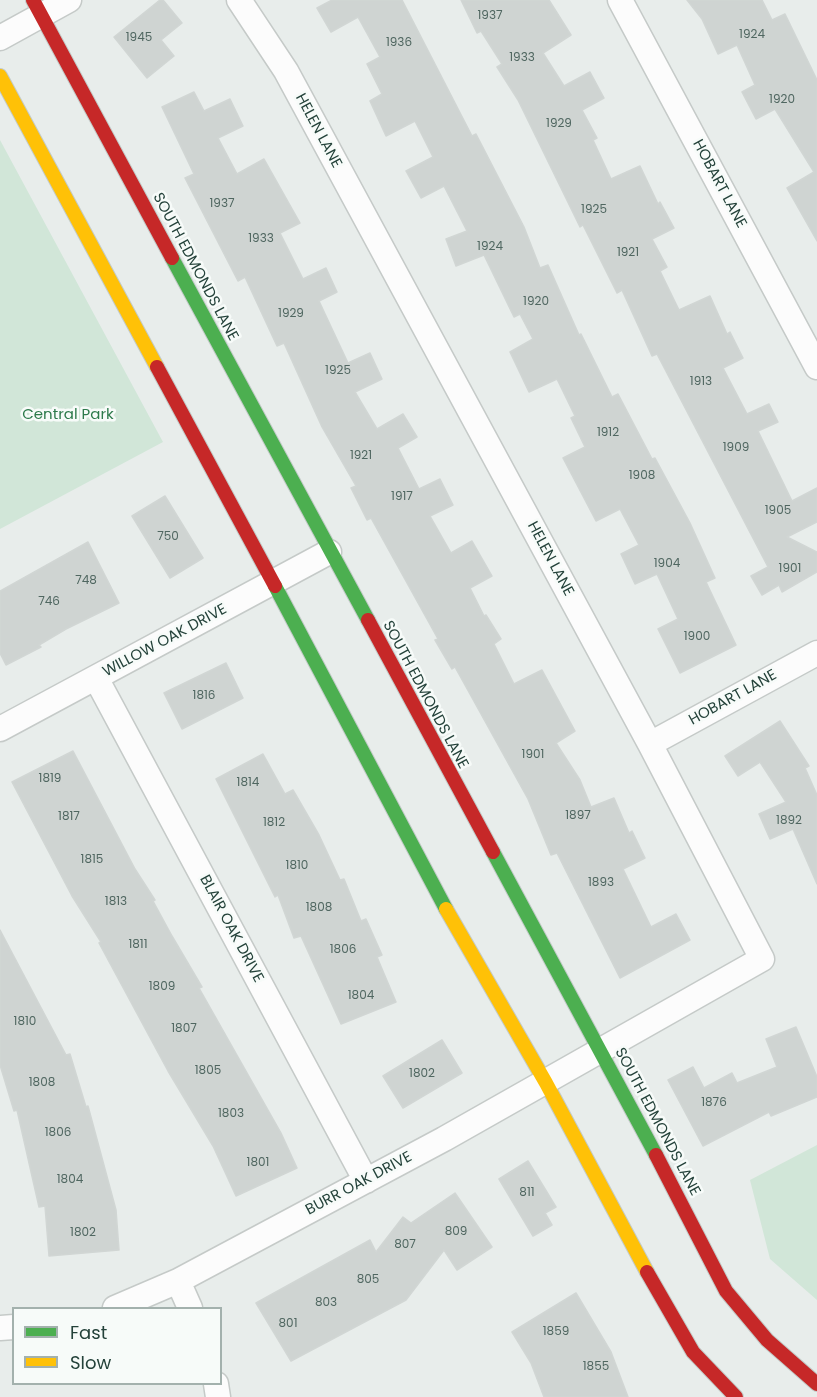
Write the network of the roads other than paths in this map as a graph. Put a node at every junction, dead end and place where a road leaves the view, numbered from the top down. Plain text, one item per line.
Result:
1 (69, 0) edge
2 (240, 0) edge
3 (620, 0) edge
4 (37, 8) edge
5 (0, 38) edge
6 (0, 76) edge
7 (817, 367) edge
8 (329, 552) junction
9 (274, 584) junction
10 (817, 653) edge
11 (96, 678) junction
12 (0, 729) edge
13 (650, 744) junction
14 (599, 1051) junction
15 (546, 1083) junction
16 (366, 1181) junction
17 (178, 1281) junction
18 (117, 1307) edge
19 (190, 1307) edge
20 (817, 1384) edge
21 (736, 1397) edge

1 - 4 street
2 - 13 street, HELEN LANE
3 - 7 street, HOBART LANE
4 - 5 street
4 - 8 main road, SOUTH EDMONDS LANE
6 - 9 main road
8 - 9 street, WILLOW OAK DRIVE
8 - 14 main road, SOUTH EDMONDS LANE
9 - 11 street, WILLOW OAK DRIVE
9 - 15 main road
10 - 13 street, HOBART LANE
11 - 12 street, WILLOW OAK DRIVE
11 - 16 street, BLAIR OAK DRIVE
13 - 14 street, HELEN LANE
14 - 15 street, BURR OAK DRIVE
14 - 20 main road, SOUTH EDMONDS LANE
15 - 16 street, BURR OAK DRIVE
15 - 21 main road
16 - 17 street, BURR OAK DRIVE
17 - 18 street, BURR OAK DRIVE
17 - 19 street

